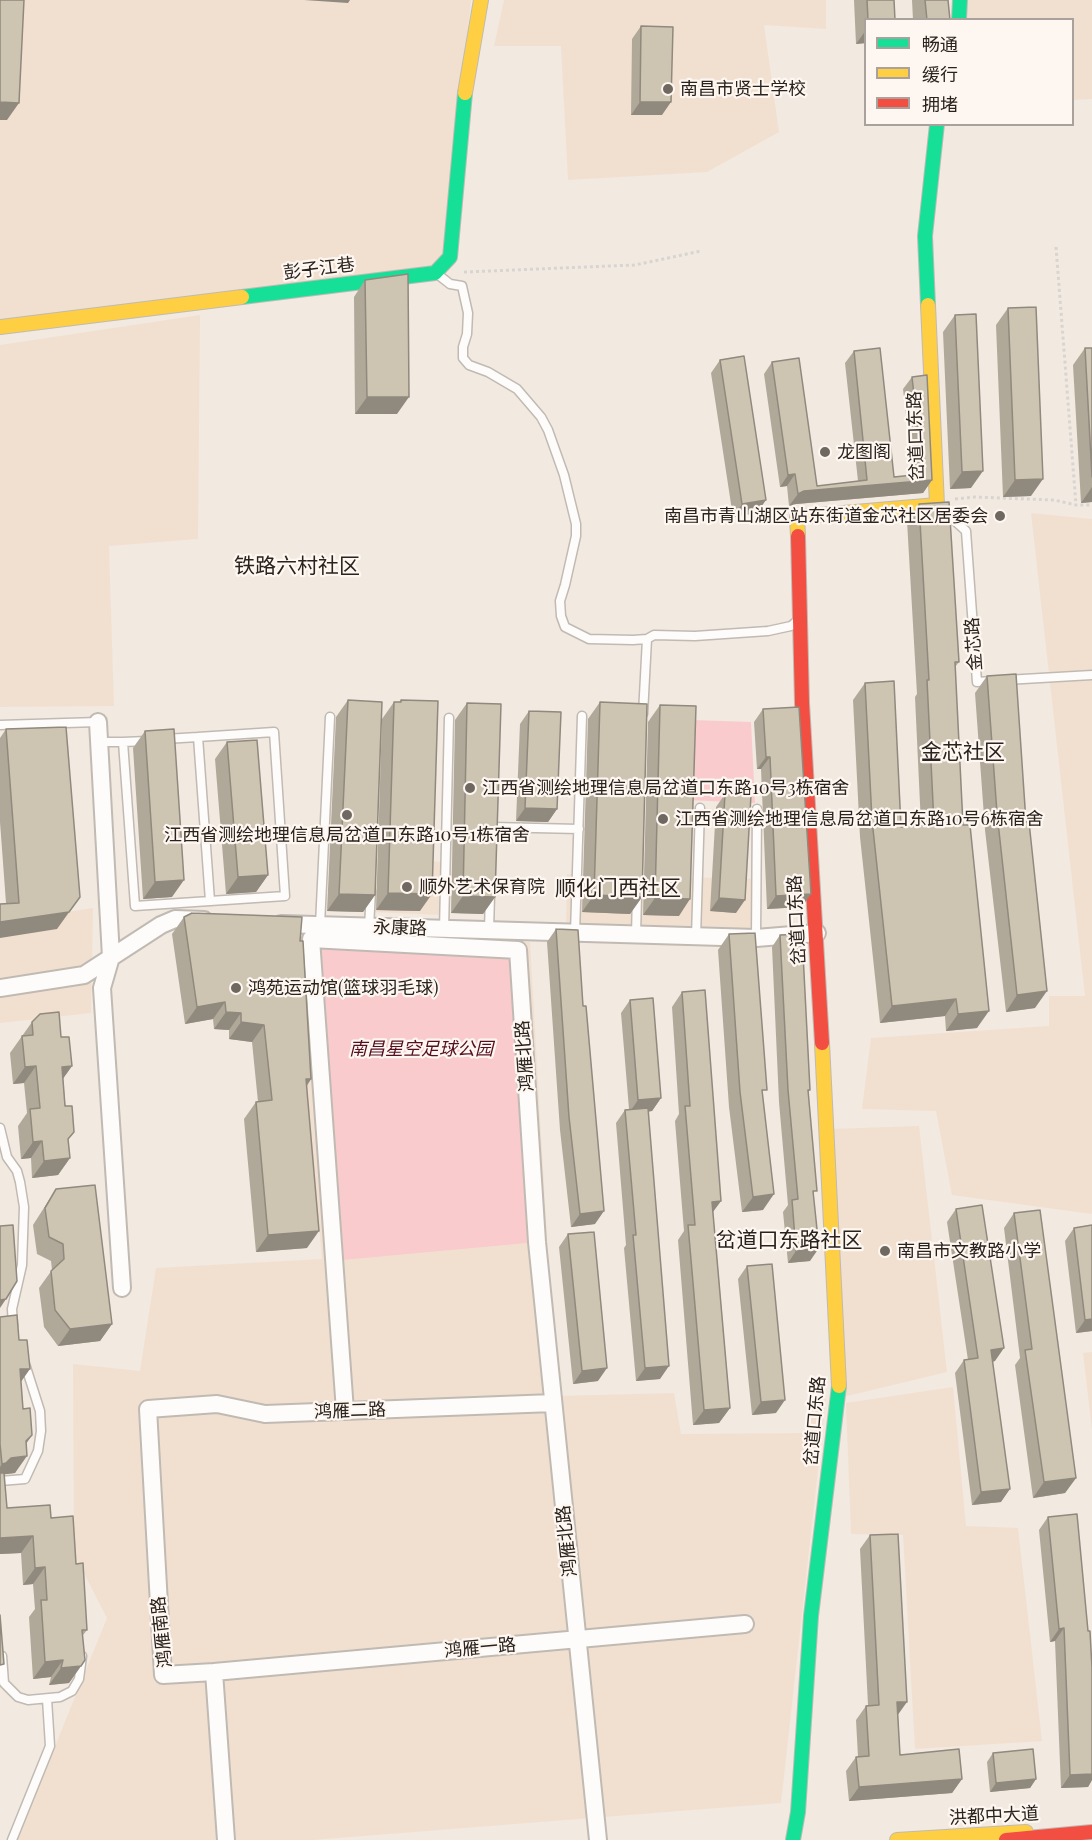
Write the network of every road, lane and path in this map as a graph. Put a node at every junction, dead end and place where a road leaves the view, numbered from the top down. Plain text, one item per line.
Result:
1 (481, 0) edge
2 (960, 0) edge
3 (959, 18) edge
4 (937, 126) edge
5 (1056, 247) dead end
6 (701, 250) dead end
7 (435, 273) junction
8 (0, 327) edge
9 (937, 505) junction
10 (1076, 505) junction
11 (1092, 505) edge
12 (800, 617) junction
13 (647, 639) junction
14 (1092, 675) edge
15 (582, 716) dead end
16 (330, 717) dead end
17 (449, 718) dead end
18 (642, 720) edge
19 (98, 722) joint
20 (0, 725) edge
21 (198, 737) junction
22 (99, 742) junction
23 (123, 742) junction
24 (700, 808) dead end
25 (757, 809) dead end
26 (493, 816) edge
27 (492, 827) junction
28 (579, 829) junction
29 (492, 838) edge
30 (371, 881) edge
31 (490, 884) edge
32 (637, 887) edge
33 (210, 901) junction
34 (220, 921) edge
35 (264, 923) edge
36 (320, 925) junction
37 (369, 927) junction
38 (444, 929) junction
39 (489, 930) junction
40 (575, 933) junction
41 (817, 933) junction
42 (636, 935) junction
43 (696, 937) junction
44 (756, 938) junction
45 (111, 957) junction
46 (0, 988) edge
47 (0, 1128) edge
48 (122, 1288) dead end
49 (16, 1337) edge
50 (21, 1353) edge
51 (553, 1403) junction
52 (148, 1409) joint
53 (345, 1411) junction
54 (0, 1481) edge
55 (745, 1624) dead end
56 (577, 1640) junction
57 (2, 1651) edge
58 (82, 1652) edge
59 (214, 1672) junction
60 (47, 1699) junction
61 (1092, 1830) edge
62 (12, 1840) edge
63 (226, 1840) edge
64 (598, 1840) edge
65 (793, 1840) edge
66 (897, 1840) edge
67 (1006, 1840) edge

1 - 7 main road
2 - 3 main road
4 - 9 main road, 岔道口东路
5 - 10 path
6 - 7 path
7 - 8 main road, 彭子江巷
7 - 13 lane
9 - 10 path
9 - 12 main road, 岔道口东路
9 - 14 lane, 金芯路
10 - 11 path
12 - 13 lane
12 - 41 main road, 岔道口东路
13 - 18 lane
15 - 28 lane
16 - 36 lane
17 - 38 lane
19 - 20 lane
19 - 22 street
21 - 23 lane
21 - 33 lane
21 - 33 lane
22 - 23 lane
22 - 45 street
23 - 33 lane
24 - 43 lane
25 - 44 lane
26 - 27 lane
27 - 28 lane
27 - 29 lane
28 - 40 lane
30 - 37 lane
31 - 39 lane
32 - 42 lane
34 - 45 street
35 - 36 street, 永康路
36 - 37 street, 永康路
37 - 38 street, 永康路
38 - 39 street, 永康路
39 - 40 street, 永康路
40 - 42 street, 永康路
41 - 44 street, 永康路
41 - 65 main road, 岔道口东路
42 - 43 street, 永康路
43 - 44 street, 永康路
45 - 46 street
45 - 48 street
47 - 49 lane
50 - 54 lane
51 - 53 street, 鸿雁二路
51 - 53 street, 鸿雁北路
51 - 56 street, 鸿雁北路
52 - 53 street, 鸿雁二路
52 - 59 street, 鸿雁南路
55 - 56 street, 鸿雁一路
56 - 59 street, 鸿雁一路
56 - 64 street, 鸿雁北路
57 - 60 lane
58 - 60 lane
59 - 63 street
60 - 62 lane
61 - 66 main road, 洪都中大道
61 - 67 main road

